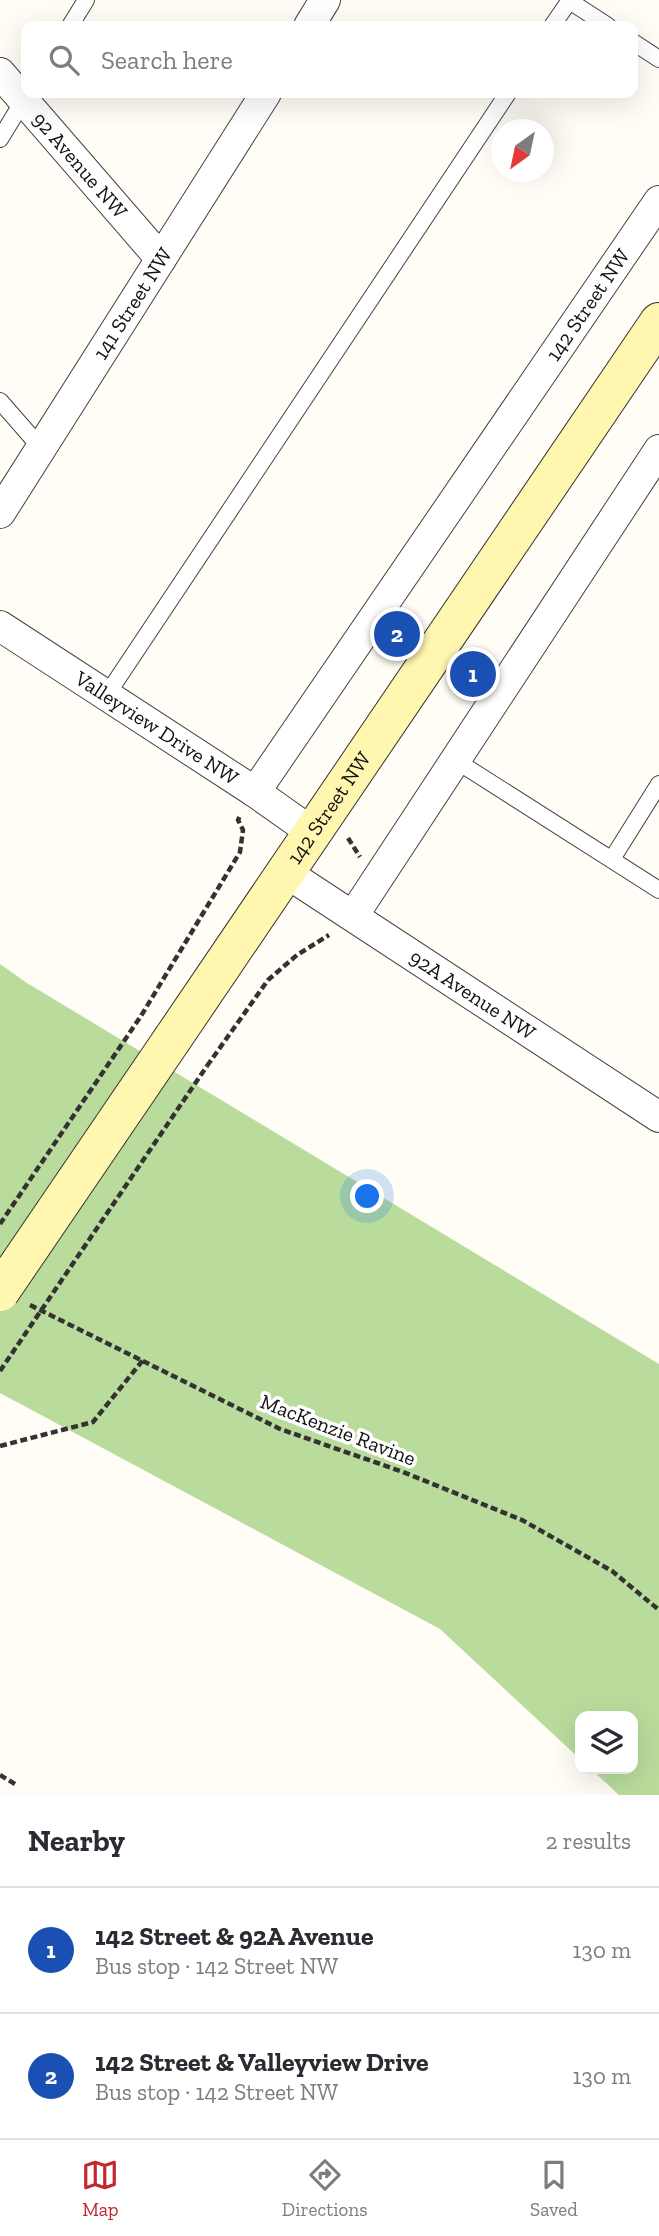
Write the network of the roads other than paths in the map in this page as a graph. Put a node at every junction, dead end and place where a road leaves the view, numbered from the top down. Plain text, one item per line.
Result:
1 (86, 0) edge
2 (326, 0) edge
3 (569, 0) edge
4 (73, 21) edge
5 (312, 21) edge
6 (555, 21) edge
7 (600, 21) edge
8 (638, 45) edge
9 (659, 60) edge
10 (0, 73) edge
11 (21, 92) edge
12 (25, 98) edge
13 (27, 98) edge
14 (263, 98) edge
15 (505, 98) edge
16 (0, 139) edge
17 (659, 201) edge
18 (161, 259) junction
19 (659, 322) edge
20 (0, 401) edge
21 (41, 448) junction
22 (659, 450) edge
23 (0, 513) edge
24 (0, 626) edge
25 (106, 696) junction
26 (455, 760) junction
27 (659, 785) edge
28 (256, 792) junction
29 (313, 833) junction
30 (612, 859) junction
31 (285, 873) junction
32 (659, 890) edge
33 (353, 916) junction
34 (659, 1117) edge
35 (11, 1296) edge

1 - 4 lane
2 - 5 street
3 - 6 lane
3 - 7 lane
8 - 9 lane
10 - 11 street, 92 Avenue NW
12 - 16 lane
13 - 18 street, 92 Avenue NW
14 - 18 street, 141 Street NW
15 - 25 lane
17 - 28 street, 142 Street NW
18 - 21 street, 141 Street NW
19 - 29 main road, 142 Street NW
20 - 21 lane
21 - 23 street, 141 Street NW
22 - 26 street
24 - 25 street, Valleyview Drive NW
25 - 28 street, Valleyview Drive NW
26 - 30 lane
26 - 33 street
27 - 30 lane
28 - 29 street, Valleyview Drive NW
29 - 31 main road, 142 Street NW
30 - 32 lane
31 - 33 street, 92A Avenue NW
31 - 35 main road, 142 Street NW, bridge
33 - 34 street, 92A Avenue NW

